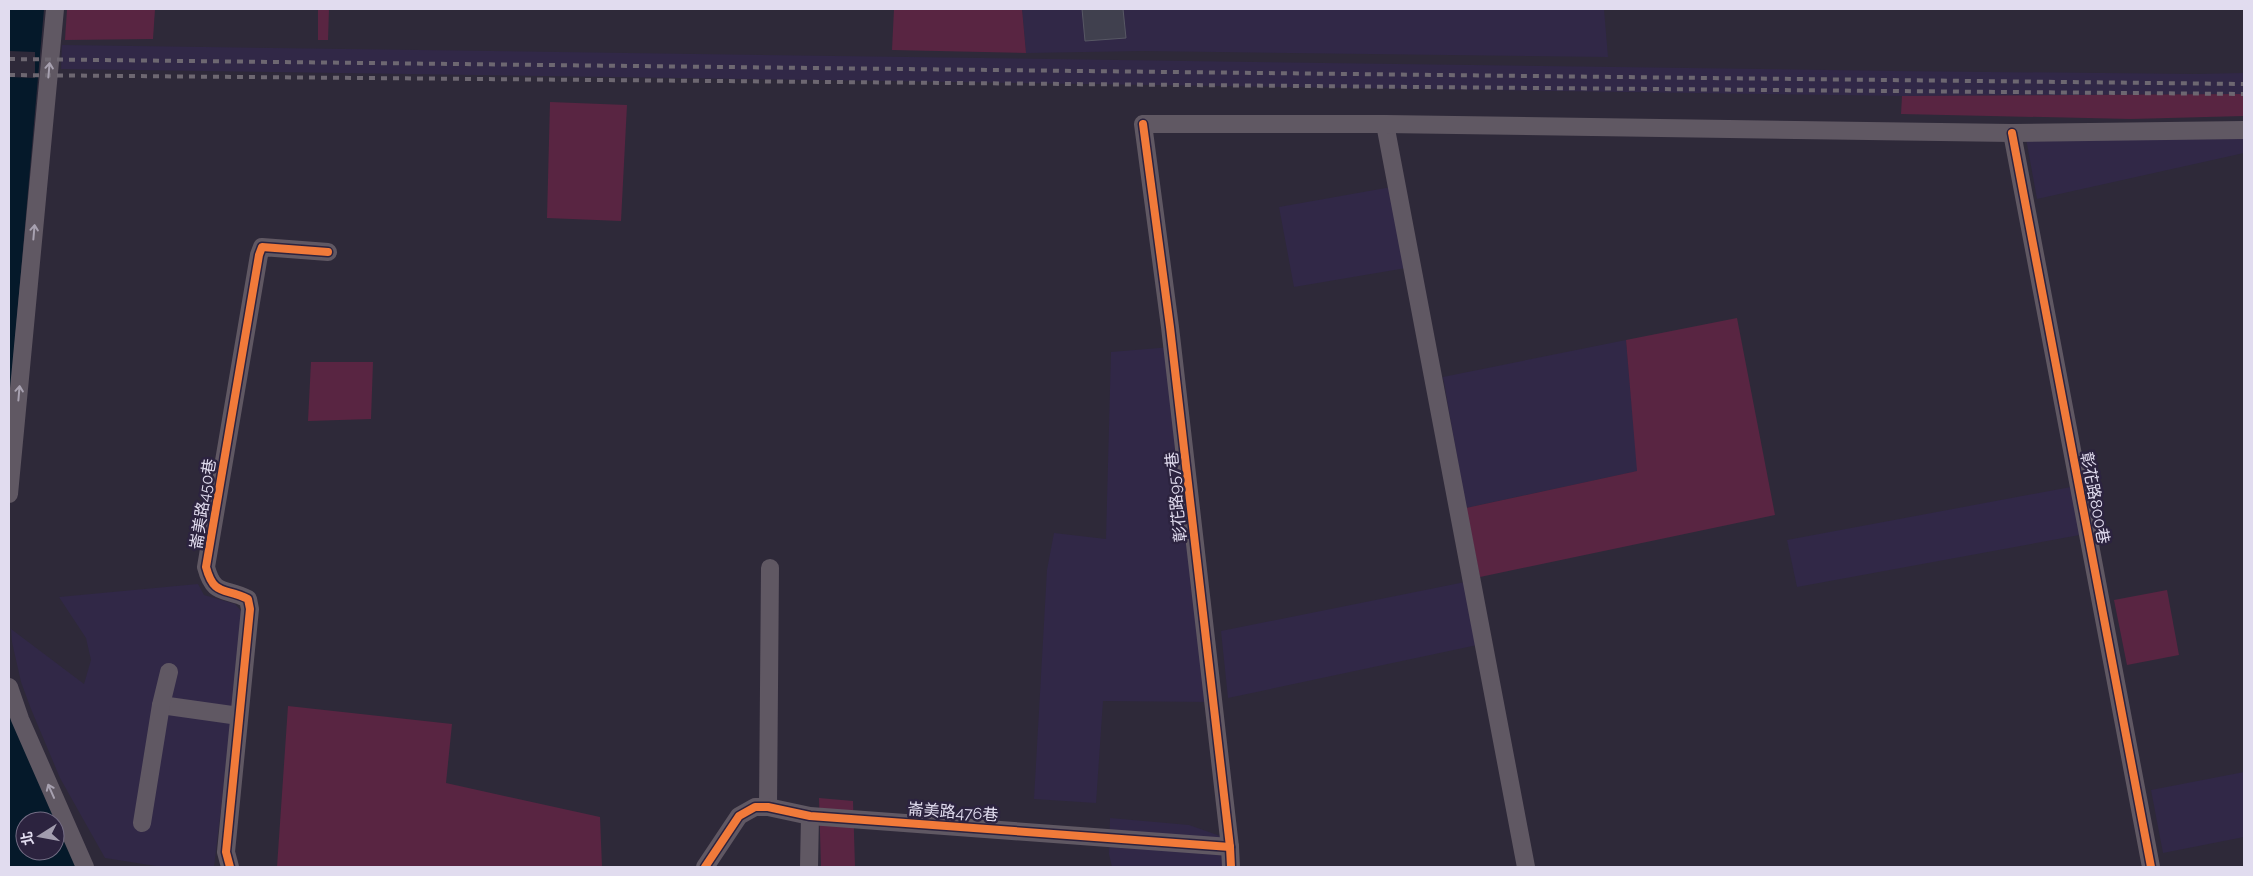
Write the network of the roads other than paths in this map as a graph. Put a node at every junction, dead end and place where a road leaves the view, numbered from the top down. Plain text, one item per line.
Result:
1 (55, 9) edge
2 (1384, 124) junction
3 (2244, 130) edge
4 (2012, 134) junction
5 (328, 252) dead end
6 (9, 494) edge
7 (770, 568) dead end
8 (169, 672) dead end
9 (9, 687) edge
10 (162, 705) junction
11 (239, 716) junction
12 (768, 807) junction
13 (810, 816) junction
14 (142, 823) dead end
15 (1230, 846) junction
16 (85, 867) edge
17 (230, 867) edge
18 (705, 867) edge
19 (808, 867) edge
20 (1231, 867) edge
21 (1526, 867) edge
22 (2151, 867) edge

6 -> 1 street
2 - 4 street
2 - 15 street, 彰花路957巷
2 - 21 street
3 - 4 street
4 - 22 street, 彰花路800巷
5 - 11 street, 崙美路450巷
7 - 12 street
8 - 10 street
16 -> 9 street
10 - 11 street
10 - 14 street
11 - 17 street, 崙美路450巷
12 - 13 street, 崙美路476巷
12 - 18 street, 崙美路476巷
13 - 15 street, 崙美路476巷
13 - 19 street
15 - 20 street, 彰花路957巷

